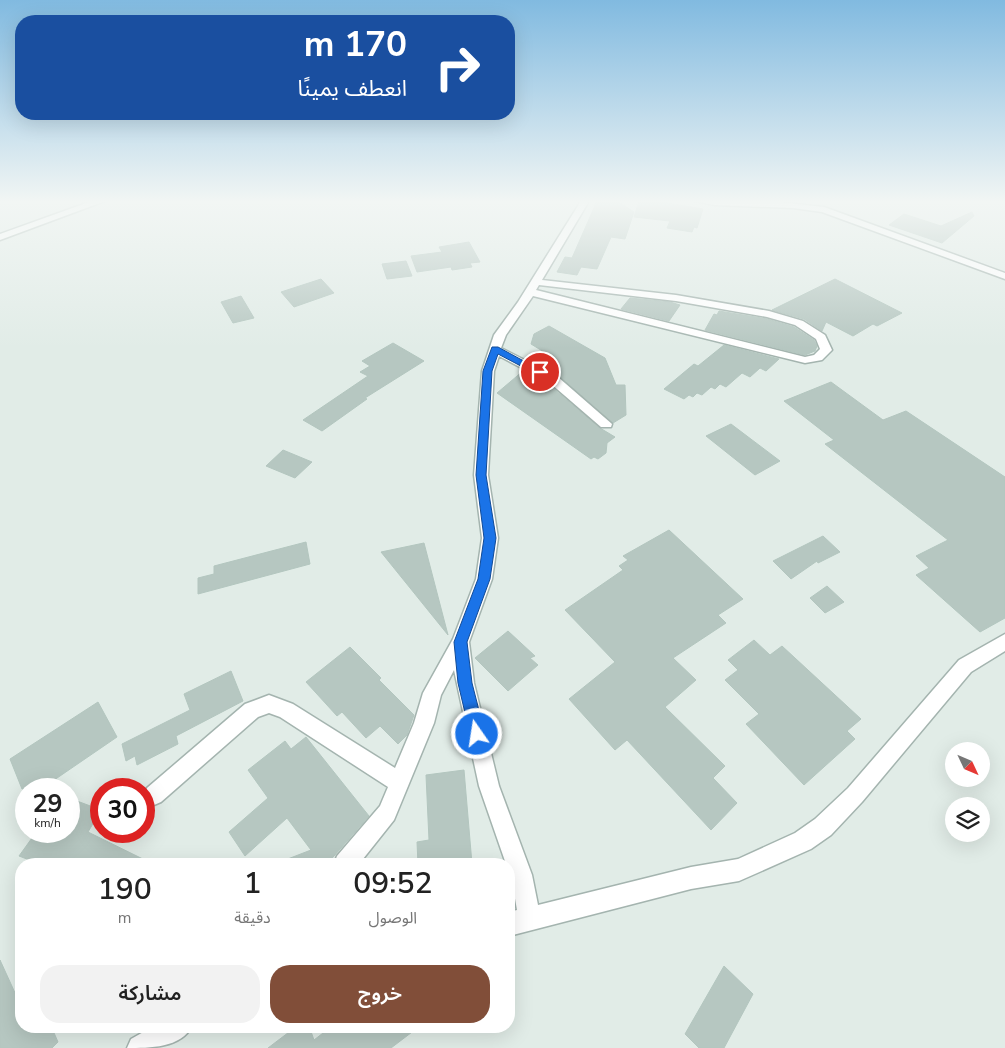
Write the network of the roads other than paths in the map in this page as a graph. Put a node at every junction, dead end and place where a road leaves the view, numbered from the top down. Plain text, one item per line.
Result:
1 (556, 250) edge
2 (933, 250) edge
3 (1005, 276) edge
4 (534, 287) junction
5 (495, 349) junction
6 (606, 424) dead end
7 (460, 642) junction
8 (1005, 642) edge
9 (400, 783) junction
10 (155, 795) edge
11 (350, 858) edge
12 (515, 858) edge
13 (515, 858) edge
14 (530, 920) junction
15 (515, 923) edge
16 (167, 1033) edge
17 (140, 1048) edge

1 - 4 street
2 - 3 street
4 - 4 street
4 - 5 street
5 - 6 street
5 - 7 street
7 - 9 street
7 - 12 street
8 - 14 street
9 - 10 street
9 - 11 street
13 - 14 street
14 - 15 street
16 - 17 street

